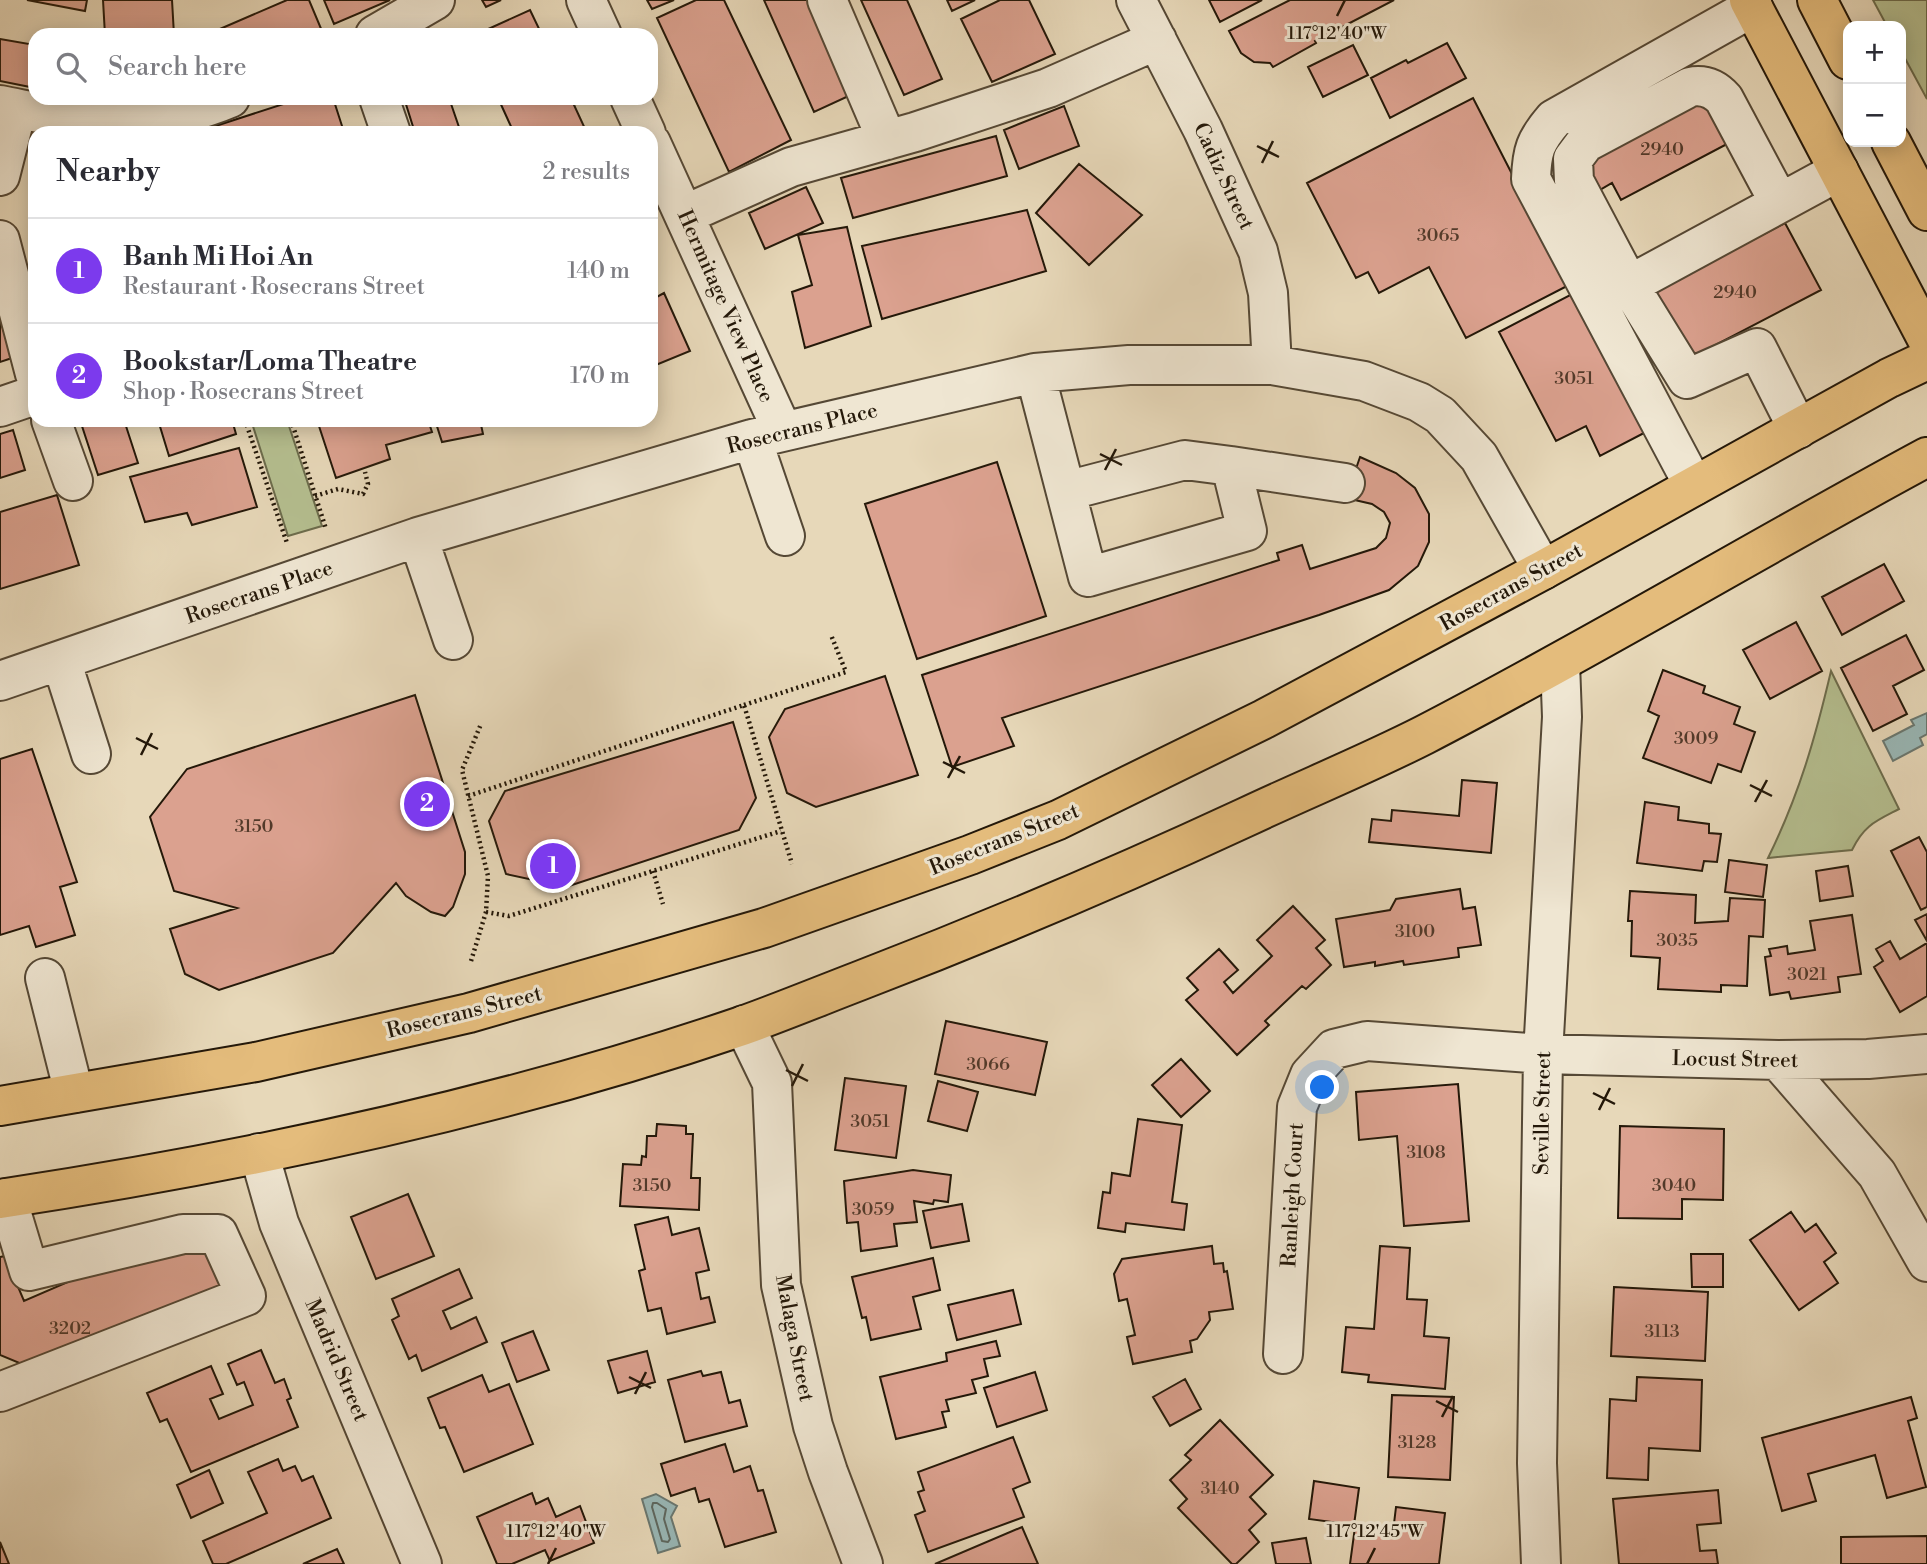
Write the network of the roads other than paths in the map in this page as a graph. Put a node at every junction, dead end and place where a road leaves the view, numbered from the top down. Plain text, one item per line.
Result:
1 (435, 0) edge
2 (586, 0) edge
3 (827, 0) edge
4 (1136, 0) edge
5 (1817, 0) edge
6 (1751, 4) edge
7 (387, 28) edge
8 (599, 28) edge
9 (1157, 40) junction
10 (1843, 50) edge
11 (213, 105) edge
12 (381, 105) edge
13 (634, 105) edge
14 (8, 107) edge
15 (389, 126) edge
16 (643, 126) edge
17 (887, 141) junction
18 (1894, 147) edge
19 (658, 158) edge
20 (1839, 171) junction
21 (0, 176) edge
22 (1779, 202) junction
23 (1927, 211) edge
24 (684, 215) junction
25 (0, 240) edge
26 (1629, 285) junction
27 (1927, 339) edge
28 (28, 347) edge
29 (1927, 360) edge
30 (1272, 365) junction
31 (1035, 373) junction
32 (28, 397) edge
33 (0, 407) edge
34 (54, 427) edge
35 (1798, 429) junction
36 (767, 435) junction
37 (1927, 457) edge
38 (1231, 466) junction
39 (73, 481) dead end
40 (1345, 483) dead end
41 (1694, 486) junction
42 (1066, 491) junction
43 (785, 536) dead end
44 (418, 537) junction
45 (1544, 570) junction
46 (453, 640) dead end
47 (61, 660) junction
48 (1560, 663) junction
49 (0, 681) edge
50 (91, 754) dead end
51 (45, 978) dead end
52 (744, 1025) junction
53 (1543, 1054) junction
54 (1927, 1054) edge
55 (1778, 1060) junction
56 (74, 1093) junction
57 (0, 1106) edge
58 (260, 1153) junction
59 (3, 1199) edge
60 (1927, 1262) edge
61 (1283, 1354) dead end
62 (0, 1392) edge
63 (422, 1564) edge
64 (863, 1564) edge
65 (1541, 1564) edge

1 - 7 street
2 - 8 street
3 - 17 street
4 - 9 street, Cadiz Street
5 - 10 main road
6 - 20 main road
6 - 41 street
9 - 17 street
9 - 30 street, Cadiz Street
11 - 14 street
12 - 15 street
13 - 16 street
14 - 21 street
17 - 24 street
18 - 23 main road
19 - 24 street, Hermitage View Place
20 - 22 street
20 - 27 main road
22 - 26 street
22 - 26 street
24 - 36 street, Hermitage View Place
25 - 28 street
26 - 35 street
29 - 35 main road, Rosecrans Street
30 - 31 street, Rosecrans Place
30 - 45 street, Rosecrans Place
31 - 36 street, Rosecrans Place
31 - 42 street
32 - 33 street
34 - 39 street
35 - 41 main road, Rosecrans Street
36 - 43 street, Hermitage View Place
36 - 44 street, Rosecrans Place
37 - 48 main road
38 - 40 street
38 - 42 street
38 - 42 street
41 - 45 main road, Rosecrans Street
44 - 46 street
44 - 47 street, Rosecrans Place
45 - 56 main road, Rosecrans Street
47 - 49 street, Rosecrans Place
47 - 50 street
48 - 52 main road
48 - 53 street, Seville Street
51 - 56 street
52 - 58 main road
52 - 64 street, Malaga Street
53 - 55 street, Locust Street
53 - 61 street, Ranleigh Court
53 - 65 street, Seville Street
54 - 55 street, Locust Street
55 - 60 street
56 - 57 main road, Rosecrans Street
58 - 59 main road
58 - 63 street, Madrid Street
59 - 62 street

